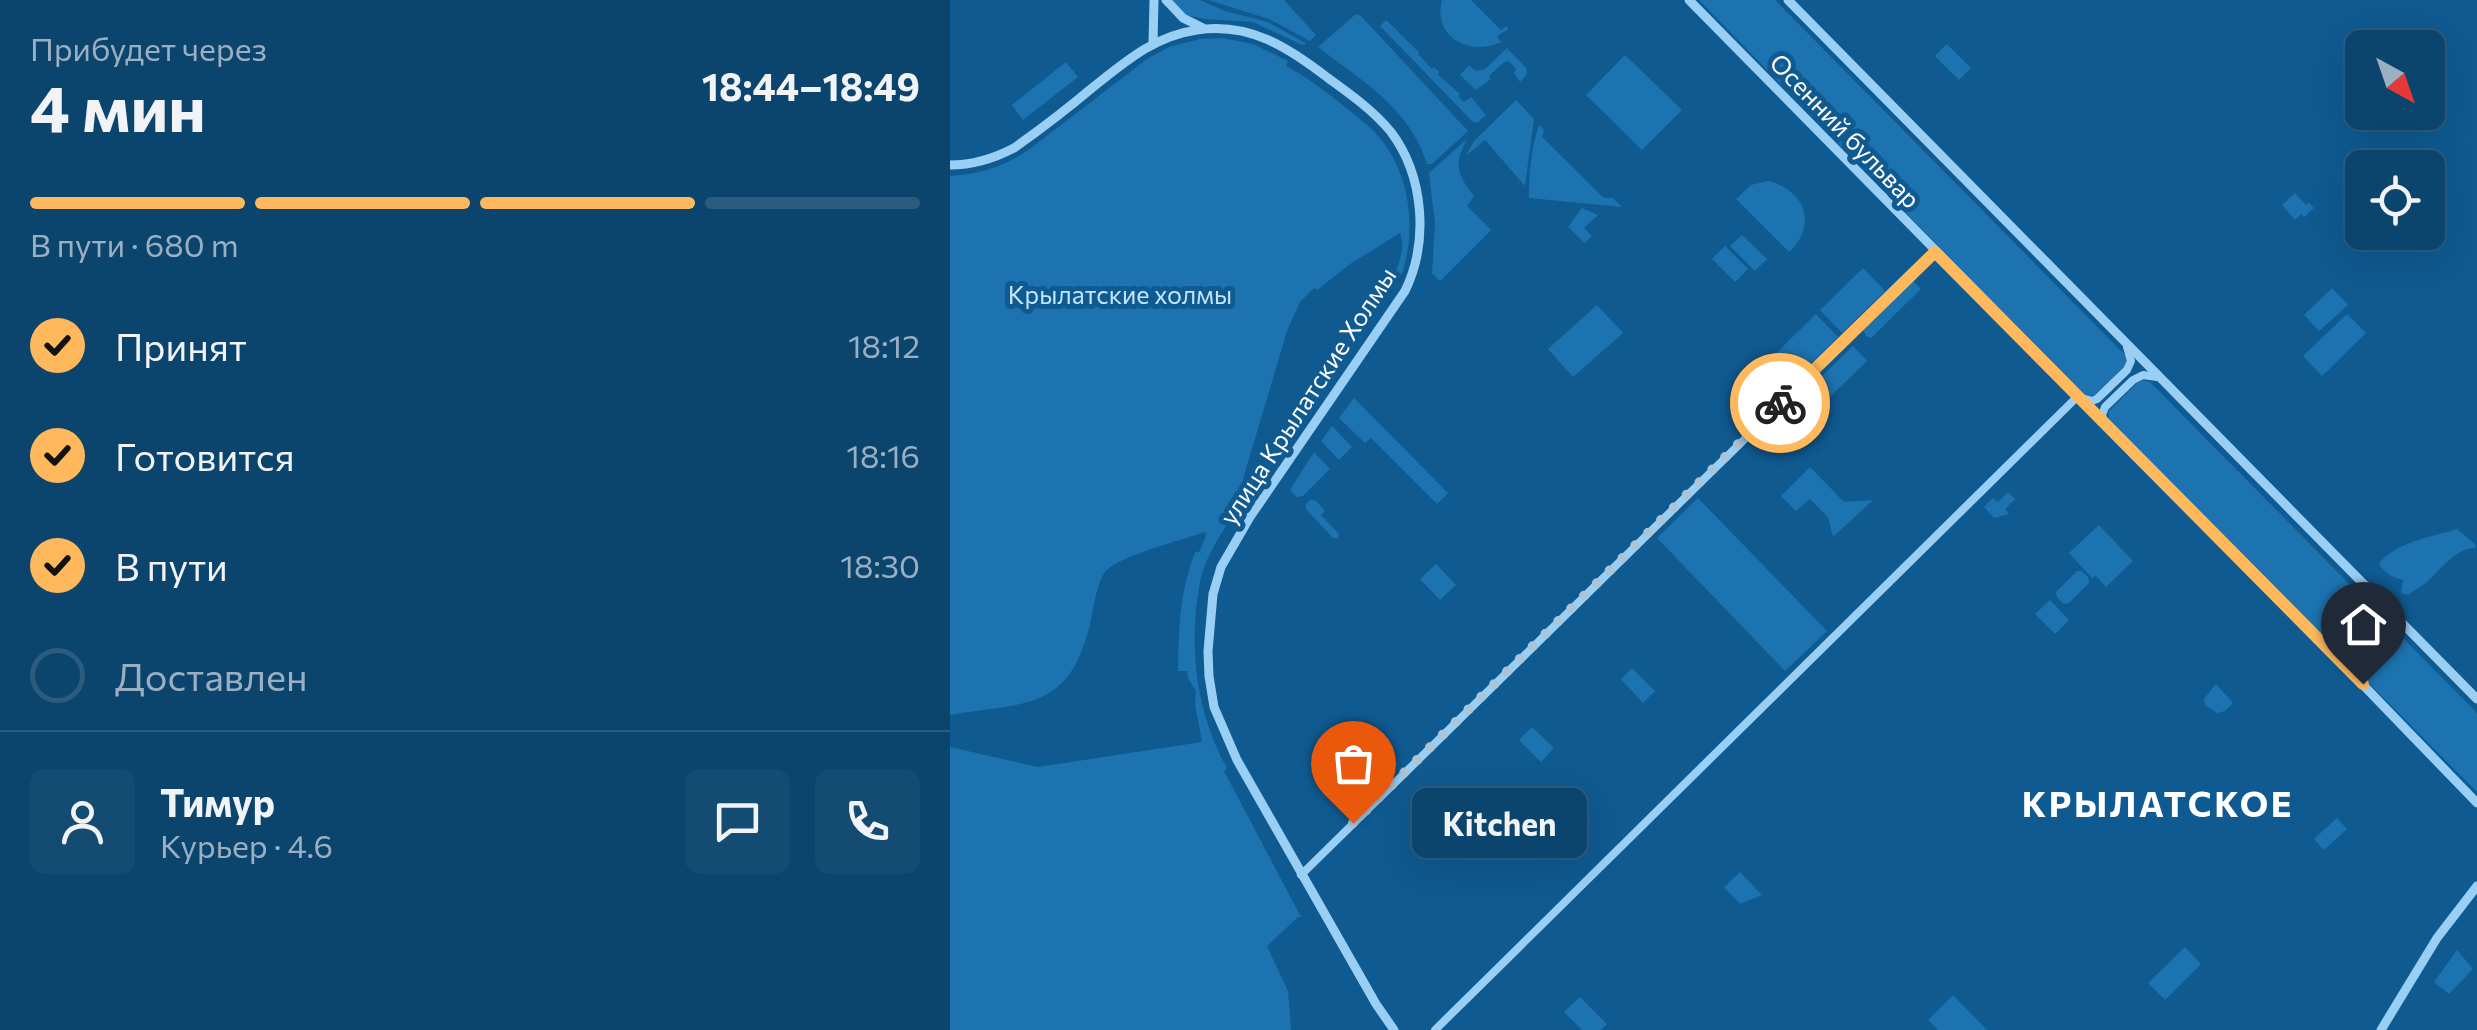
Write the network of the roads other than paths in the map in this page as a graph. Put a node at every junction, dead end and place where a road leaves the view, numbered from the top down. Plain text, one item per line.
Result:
1 (1154, 0) edge
2 (1166, 0) edge
3 (1689, 0) edge
4 (1788, 0) edge
5 (1206, 28) junction
6 (1154, 43) junction
7 (950, 166) edge
8 (1935, 252) junction
9 (2125, 341) junction
10 (2165, 382) junction
11 (2078, 397) junction
12 (2108, 426) junction
13 (2477, 699) edge
14 (2477, 803) edge
15 (1301, 874) junction
16 (2477, 886) edge
17 (1394, 1030) edge
18 (1434, 1030) edge
19 (2380, 1030) edge

1 - 6 street
2 - 5 street
3 - 8 street, Осенний бульвар
4 - 9 street, Осенний бульвар
5 - 6 street, улица Крылатские Холмы
5 - 15 street, улица Крылатские Холмы
6 - 7 street, улица Крылатские Холмы
8 - 11 street, Осенний бульвар
8 - 15 street
9 - 10 street, Осенний бульвар
9 - 11 street
10 - 12 street
10 - 13 street, Осенний бульвар
11 - 12 street, Осенний бульвар
11 - 18 street
12 - 14 street, Осенний бульвар
15 - 17 street, улица Крылатские Холмы
16 - 19 street

